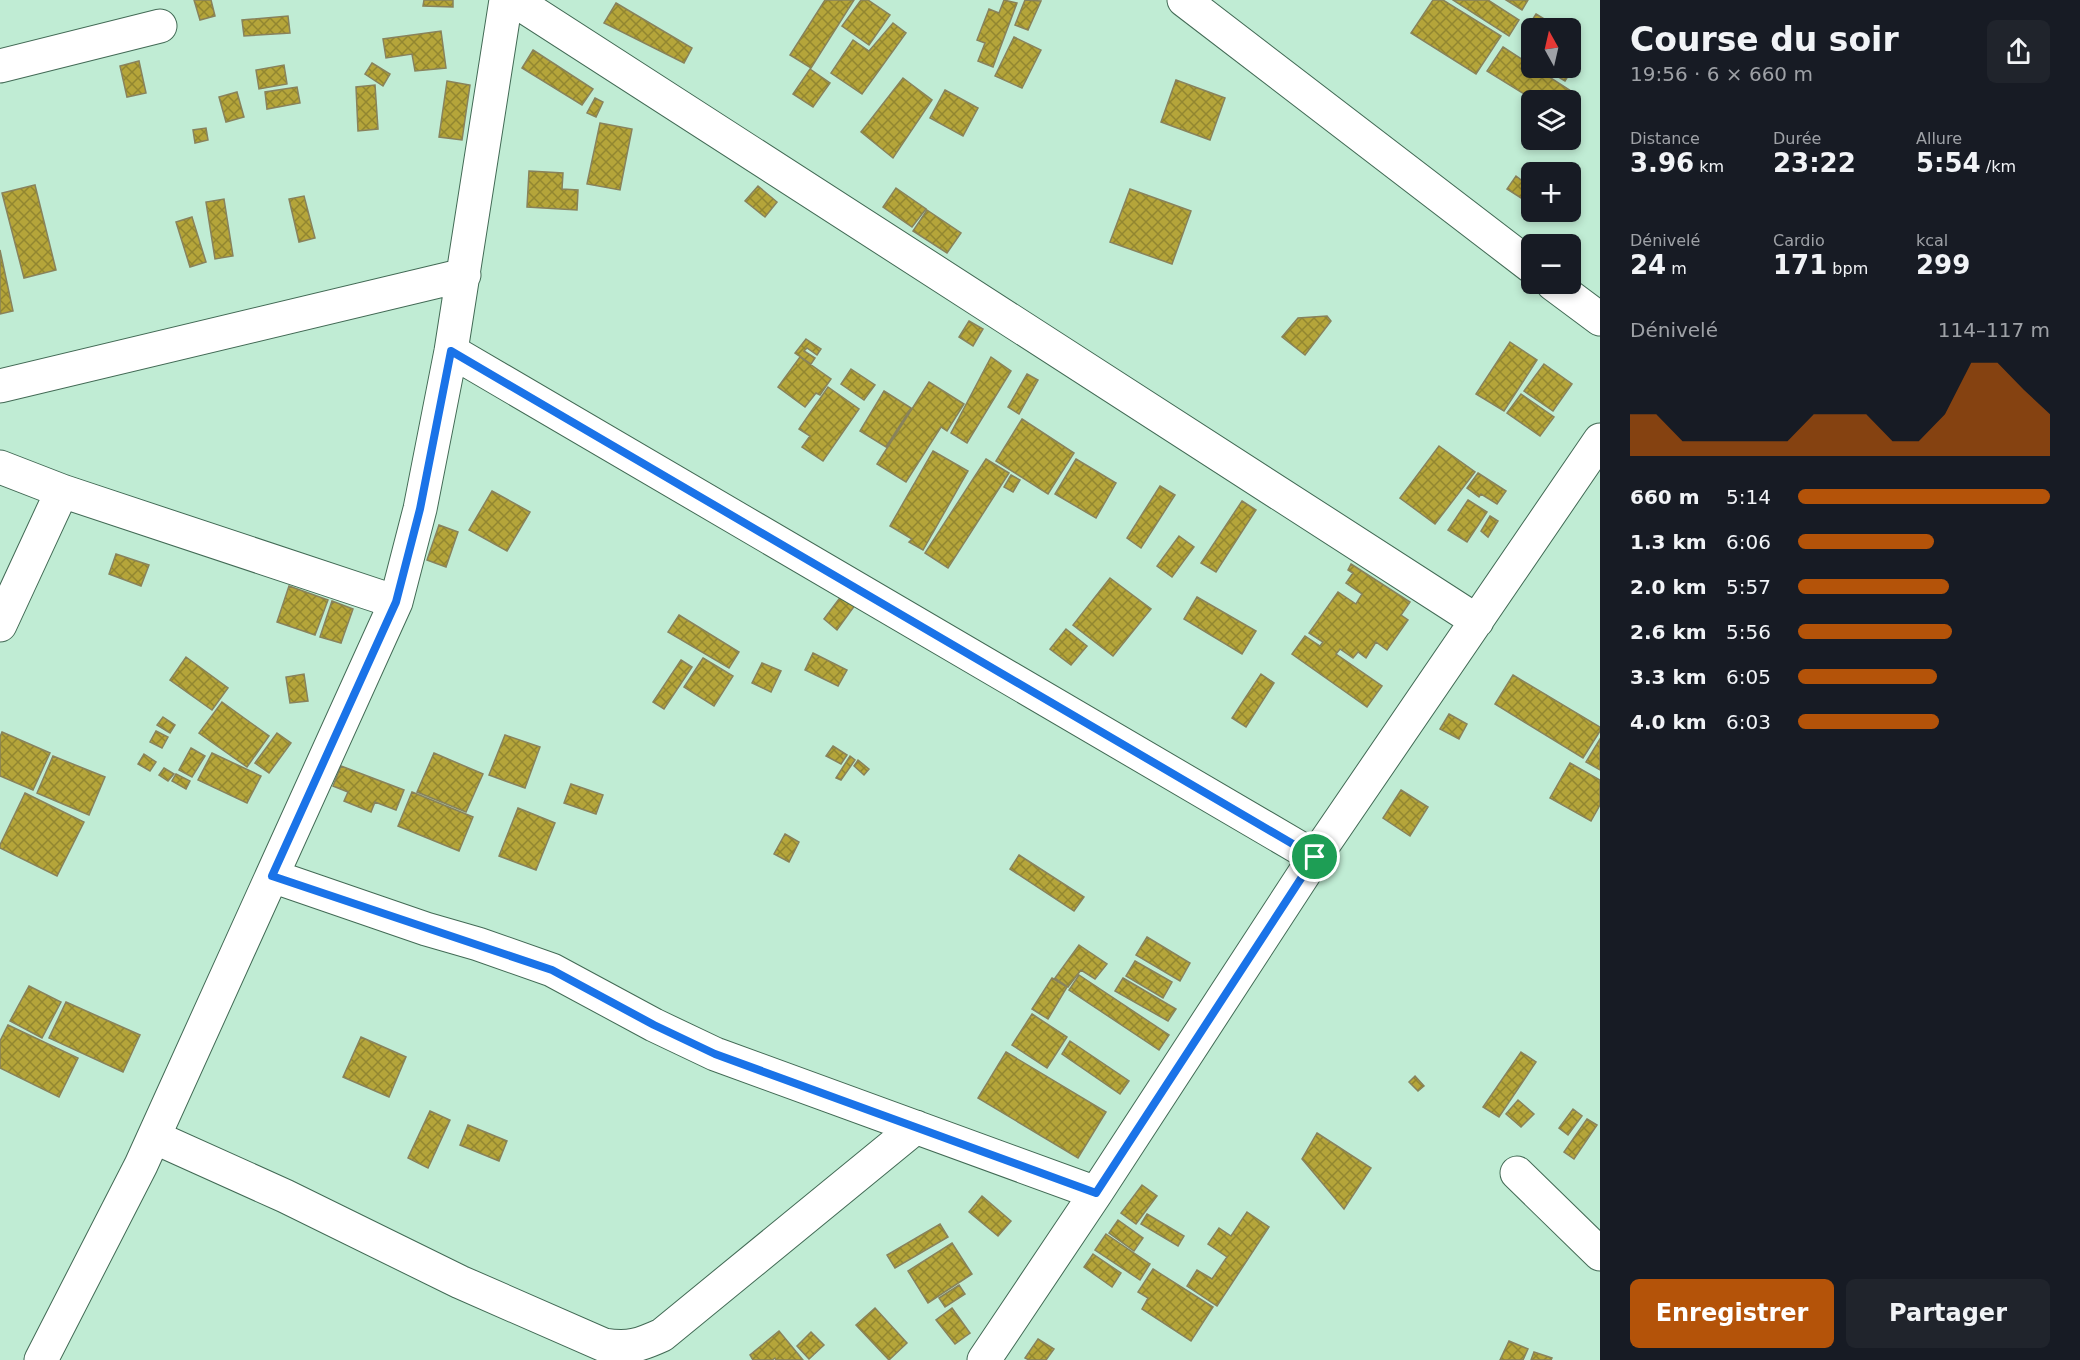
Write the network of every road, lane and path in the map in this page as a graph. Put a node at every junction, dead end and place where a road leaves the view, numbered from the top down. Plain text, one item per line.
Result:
1 (506, 0) edge
2 (514, 0) edge
3 (1184, 0) edge
4 (160, 26) dead end
5 (0, 66) edge
6 (1521, 259) edge
7 (464, 275) junction
8 (1566, 294) edge
9 (1600, 319) edge
10 (451, 351) junction
11 (0, 386) edge
12 (1600, 440) edge
13 (0, 467) edge
14 (62, 490) junction
15 (396, 602) junction
16 (1477, 621) junction
17 (0, 625) edge
18 (1315, 857) junction
19 (272, 876) junction
20 (916, 1127) junction
21 (154, 1137) junction
22 (1517, 1173) dead end
23 (1096, 1193) junction
24 (1600, 1254) edge
25 (41, 1360) edge
26 (984, 1360) edge

1 - 7 street
2 - 16 street
3 - 6 street
4 - 5 street
7 - 10 street
7 - 11 street
8 - 9 street
10 - 15 street
10 - 18 street
12 - 16 street
13 - 14 street
14 - 15 street
14 - 17 street
15 - 19 street
16 - 18 street
18 - 23 street
19 - 20 street
19 - 21 street
20 - 21 street
20 - 23 street
21 - 25 street
22 - 24 street
23 - 26 street

